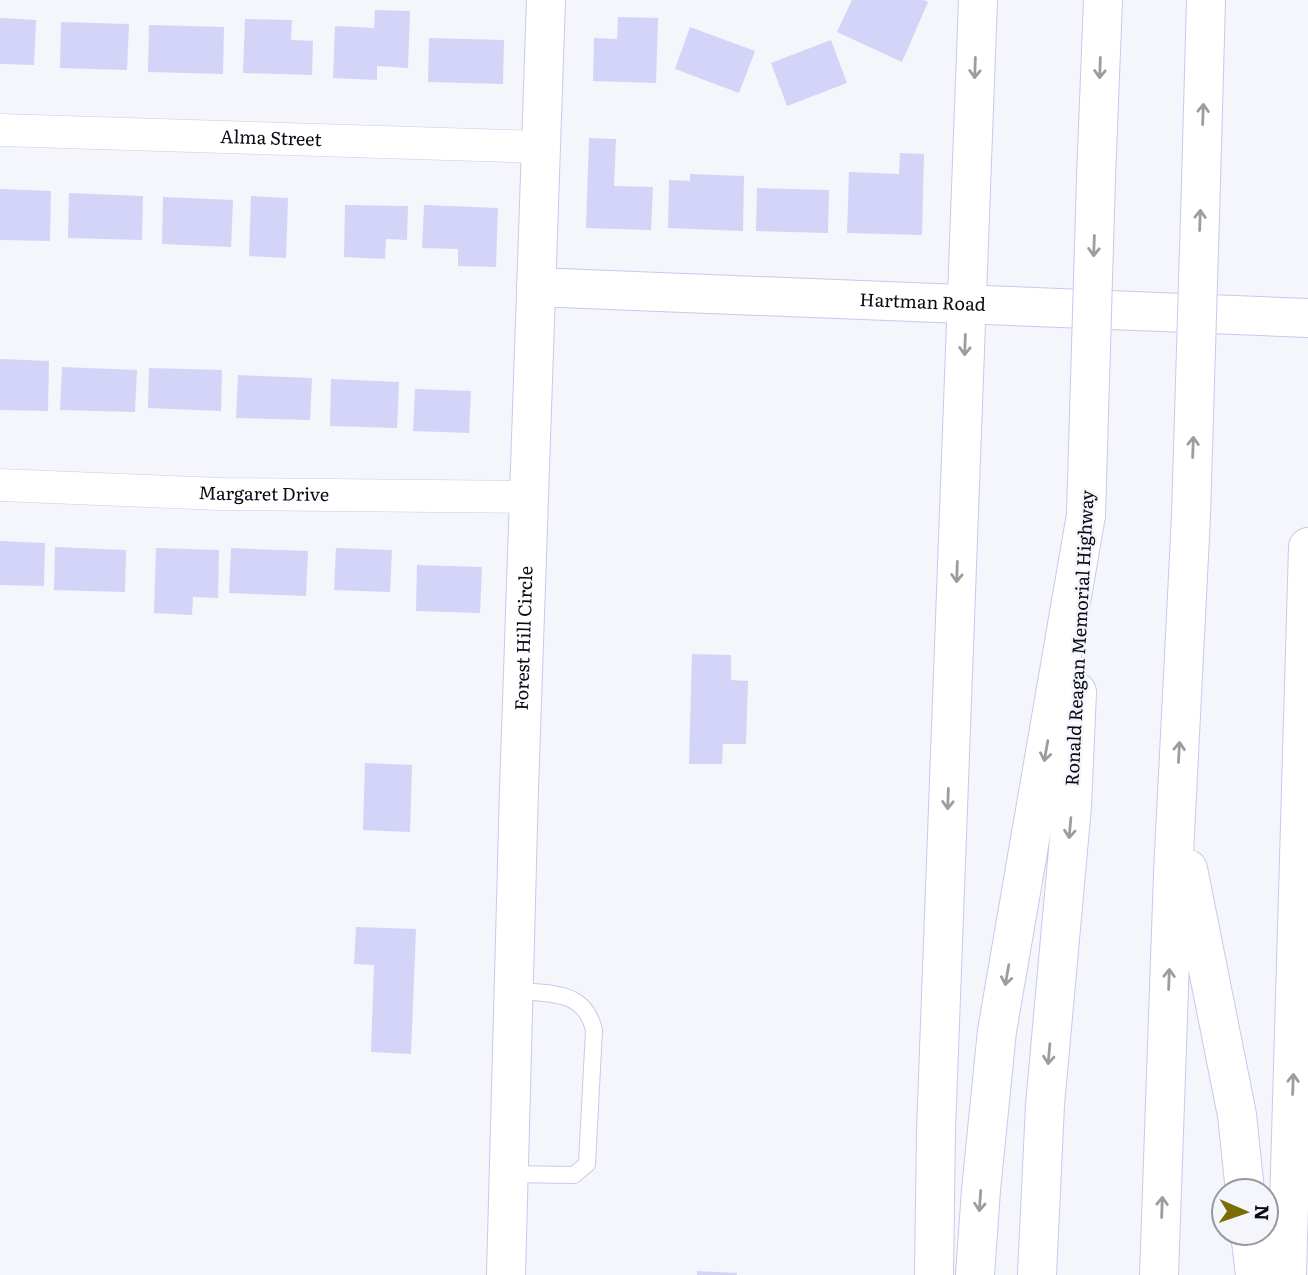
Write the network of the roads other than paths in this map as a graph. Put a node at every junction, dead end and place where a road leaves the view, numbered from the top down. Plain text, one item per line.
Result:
1 (546, 0) edge
2 (978, 0) edge
3 (1103, 0) edge
4 (1206, 0) edge
5 (0, 131) edge
6 (540, 147) junction
7 (536, 288) junction
8 (967, 304) junction
9 (1308, 318) edge
10 (0, 485) edge
11 (528, 497) junction
12 (1086, 515) junction
13 (1308, 547) edge
14 (1176, 810) junction
15 (1304, 810) edge
16 (513, 990) junction
17 (1302, 1004) edge
18 (1300, 1124) edge
19 (509, 1174) junction
20 (1244, 1177) edge
21 (1298, 1199) edge
22 (1252, 1247) edge
23 (506, 1275) edge
24 (934, 1275) edge
25 (975, 1275) edge
26 (1038, 1275) edge
27 (1159, 1275) edge
28 (1255, 1275) edge
29 (1287, 1275) edge

1 - 6 main road, Forest Hill Circle
2 -> 8 main road
3 -> 12 main road, Ronald Reagan Memorial Highway, bridge
14 -> 4 main road, bridge
5 - 6 street, Alma Street
6 - 7 main road, Forest Hill Circle
7 - 8 main road, Hartman Road
7 - 11 main road, Forest Hill Circle
8 - 9 main road, Hartman Road
8 -> 24 main road
10 - 11 street, Margaret Drive
11 - 16 main road, Forest Hill Circle
12 -> 25 main road
12 -> 26 main road, Ronald Reagan Memorial Highway
13 - 15 main road
14 - 20 main road
27 -> 14 main road
15 - 17 main road
16 - 19 main road, Forest Hill Circle
16 - 19 lane
18 -> 17 main road
18 - 21 main road
19 - 23 main road, Forest Hill Circle
21 - 29 main road
22 - 28 main road

